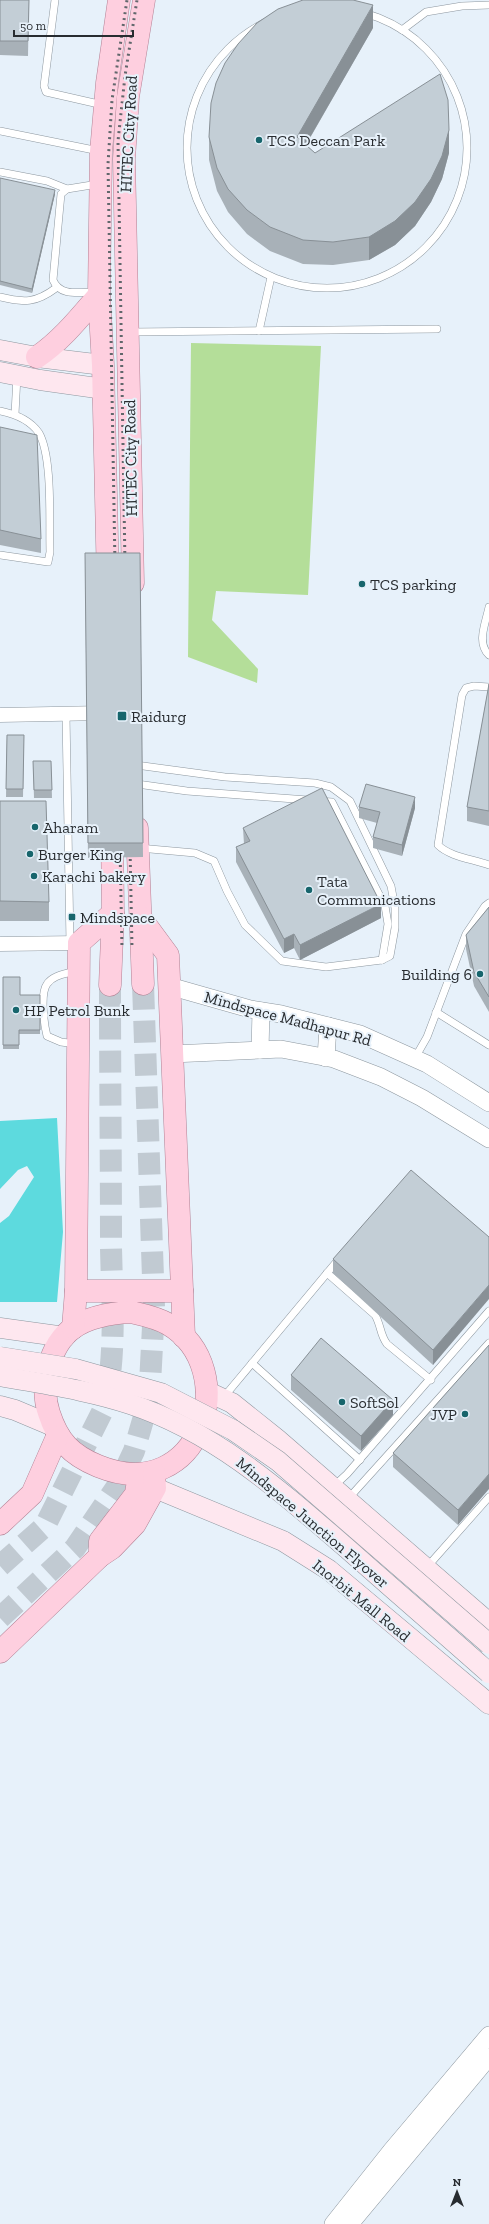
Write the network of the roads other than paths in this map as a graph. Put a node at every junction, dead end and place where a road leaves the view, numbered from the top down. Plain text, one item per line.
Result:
1 (55, 0) edge
2 (120, 0) edge
3 (144, 0) edge
4 (489, 5) edge
5 (402, 30) junction
6 (104, 106) junction
7 (0, 131) edge
8 (101, 152) junction
9 (0, 172) edge
10 (101, 184) junction
11 (67, 189) junction
12 (271, 277) junction
13 (56, 288) junction
14 (99, 294) junction
15 (0, 297) edge
16 (437, 329) dead end
17 (259, 331) junction
18 (127, 332) junction
19 (0, 350) edge
20 (37, 357) junction
21 (103, 365) junction
22 (9, 373) edge
23 (104, 389) junction
24 (0, 411) edge
25 (15, 414) junction
26 (0, 555) edge
27 (133, 600) edge
28 (108, 604) edge
29 (489, 607) edge
30 (489, 655) edge
31 (489, 687) edge
32 (110, 705) joint
33 (0, 715) edge
34 (66, 715) junction
35 (111, 736) edge
36 (136, 741) edge
37 (137, 775) junction
38 (112, 805) edge
39 (137, 848) junction
40 (489, 864) edge
41 (489, 903) edge
42 (113, 913) junction
43 (140, 917) junction
44 (74, 943) junction
45 (0, 944) edge
46 (382, 960) junction
47 (79, 970) junction
48 (110, 984) tunnel mouth
49 (143, 984) tunnel mouth
50 (169, 986) junction
51 (261, 1011) junction
52 (436, 1012) junction
53 (328, 1026) junction
54 (78, 1045) junction
55 (489, 1046) edge
56 (260, 1050) junction
57 (172, 1054) junction
58 (326, 1058) junction
59 (415, 1058) junction
60 (489, 1103) edge
61 (489, 1139) edge
62 (342, 1256) edge
63 (327, 1273) junction
64 (76, 1291) junction
65 (182, 1291) junction
66 (489, 1311) edge
67 (0, 1328) edge
68 (69, 1332) junction
69 (184, 1337) junction
70 (489, 1343) edge
71 (0, 1357) edge
72 (252, 1363) junction
73 (0, 1376) edge
74 (430, 1380) junction
75 (214, 1394) junction
76 (0, 1406) edge
77 (55, 1432) junction
78 (360, 1460) junction
79 (149, 1478) junction
80 (340, 1494) junction
81 (489, 1497) edge
82 (0, 1524) edge
83 (426, 1568) junction
84 (489, 1625) edge
85 (489, 1644) edge
86 (0, 1652) edge
87 (447, 1669) junction
88 (489, 1673) edge
89 (489, 1704) edge
90 (489, 2035) edge
91 (489, 2057) edge
92 (333, 2224) edge
93 (350, 2224) edge

1 - 6 lane
2 - 6 main road, HITEC City Road
3 - 18 main road, HITEC City Road
4 - 5 lane
5 - 12 lane
5 - 12 lane
6 - 8 main road, HITEC City Road
7 - 8 lane
8 - 10 main road, HITEC City Road
9 - 11 lane
10 - 11 lane
10 - 14 main road, HITEC City Road
11 - 13 lane
12 - 17 lane
13 - 14 lane
13 - 15 lane
14 - 20 main road
14 - 21 main road, HITEC City Road
16 - 17 lane
17 - 18 lane
18 - 27 main road, HITEC City Road
19 - 20 main road
20 - 21 main road
21 - 23 main road, HITEC City Road
22 - 23 main road
22 - 25 lane
23 - 28 main road, HITEC City Road
24 - 25 lane
25 - 26 lane
29 - 30 lane
31 - 40 lane
32 - 34 street
32 - 35 main road
33 - 34 street
34 - 44 lane
36 - 37 main road
37 - 39 main road
37 - 46 lane
37 - 46 lane
38 - 42 main road
39 - 43 main road
39 - 46 lane
41 - 52 lane
42 - 44 main road
42 - 48 main road
43 - 49 main road
43 - 50 main road
44 - 45 street
44 - 47 main road
47 - 54 main road
47 - 54 lane
50 - 51 street, Mindspace Madhapur Rd
50 - 57 main road
51 - 53 street, Mindspace Madhapur Rd
51 - 56 street
52 - 55 lane
52 - 59 lane
53 - 58 street
53 - 59 street, Mindspace Madhapur Rd
54 - 64 main road
56 - 57 street
56 - 58 street
57 - 65 main road
58 - 61 street
59 - 60 street, Mindspace Madhapur Rd
62 - 63 lane
63 - 72 lane
63 - 74 lane
64 - 65 main road
64 - 68 main road
65 - 69 main road
66 - 74 lane
67 - 68 main road
68 - 69 main road
68 - 77 main road
69 - 75 main road
70 - 80 lane
71 - 85 main road, Mindspace Junction Flyover, bridge
72 - 75 lane
72 - 78 lane
73 - 88 main road, Mindspace Junction Flyover, bridge
74 - 78 lane
75 - 79 main road
75 - 80 main road
76 - 77 main road
77 - 79 main road
77 - 82 main road
78 - 80 lane
79 - 86 main road
79 - 87 main road, Inorbit Mall Road
80 - 83 main road
81 - 83 lane
83 - 84 main road
84 - 87 main road
87 - 89 main road, Inorbit Mall Road
90 - 92 street
91 - 93 street

